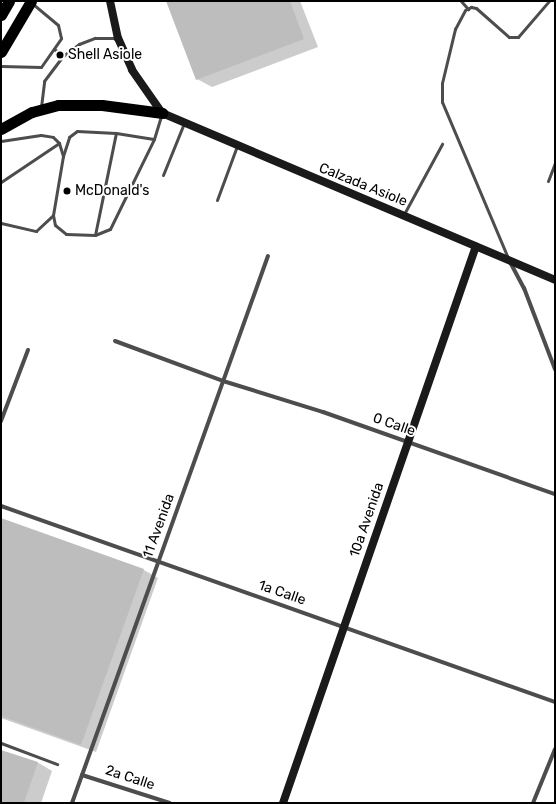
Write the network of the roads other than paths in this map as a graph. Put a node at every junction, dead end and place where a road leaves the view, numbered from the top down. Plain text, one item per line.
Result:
1 (9, 1) edge
2 (110, 1) edge
3 (461, 1) edge
4 (549, 1) edge
5 (31, 2) edge
6 (468, 9) junction
7 (1, 15) edge
8 (118, 38) junction
9 (54, 49) junction
10 (1, 52) edge
11 (63, 56) junction
12 (1, 66) edge
13 (40, 110) junction
14 (162, 113) junction
15 (184, 123) junction
16 (1, 129) edge
17 (116, 133) junction
18 (154, 140) junction
19 (1, 141) edge
20 (59, 143) junction
21 (442, 144) dead end
22 (237, 146) junction
23 (64, 156) junction
24 (555, 163) edge
25 (163, 175) dead end
26 (548, 181) dead end
27 (1, 182) edge
28 (217, 200) dead end
29 (53, 215) junction
30 (403, 216) junction
31 (1, 224) edge
32 (95, 235) junction
33 (476, 246) junction
34 (268, 256) dead end
35 (509, 262) junction
36 (555, 280) edge
37 (116, 341) dead end
38 (28, 350) dead end
39 (555, 370) edge
40 (223, 381) junction
41 (1, 421) edge
42 (409, 442) junction
43 (555, 494) edge
44 (1, 506) edge
45 (158, 561) junction
46 (344, 626) junction
47 (555, 702) edge
48 (1, 743) edge
49 (555, 749) edge
50 (57, 764) dead end
51 (82, 775) junction
52 (72, 803) edge
53 (170, 803) edge
54 (283, 803) edge
55 (533, 803) edge

1 - 7 highway
2 - 8 main road
3 - 6 lane
4 - 6 lane
5 - 9 lane
5 - 10 highway
6 - 35 lane
8 - 11 lane
8 - 14 main road
9 - 11 lane
9 - 12 lane
11 - 13 lane
13 - 14 highway
13 - 16 highway
14 - 15 main road, Calzada Asiole
14 - 18 lane
15 - 22 main road, Calzada Asiole
15 - 25 lane
17 - 18 lane
17 - 23 lane
17 - 32 lane
18 - 32 lane
19 - 20 lane
20 - 23 lane
20 - 27 lane
21 - 30 lane
22 - 28 lane
22 - 30 main road, Calzada Asiole
23 - 29 lane
24 - 26 lane
29 - 31 lane
29 - 32 lane
30 - 33 main road, Calzada Asiole
33 - 35 main road, Calzada Asiole
33 - 42 main road, 10a Avenida
34 - 40 street, 11 Avenida
35 - 36 main road, Calzada Asiole
35 - 39 street
37 - 40 street, 0 Calle
38 - 41 street
40 - 42 street, 0 Calle
40 - 45 street, 11 Avenida
42 - 43 street, 0 Calle
42 - 46 main road, 10a Avenida
44 - 45 street, 1a Calle
45 - 46 street, 1a Calle
45 - 51 street, 11 Avenida
46 - 47 street, 1a Calle
46 - 54 main road, 10a Avenida
48 - 50 lane
49 - 55 street
51 - 52 street, 11 Avenida
51 - 53 street, 2a Calle

